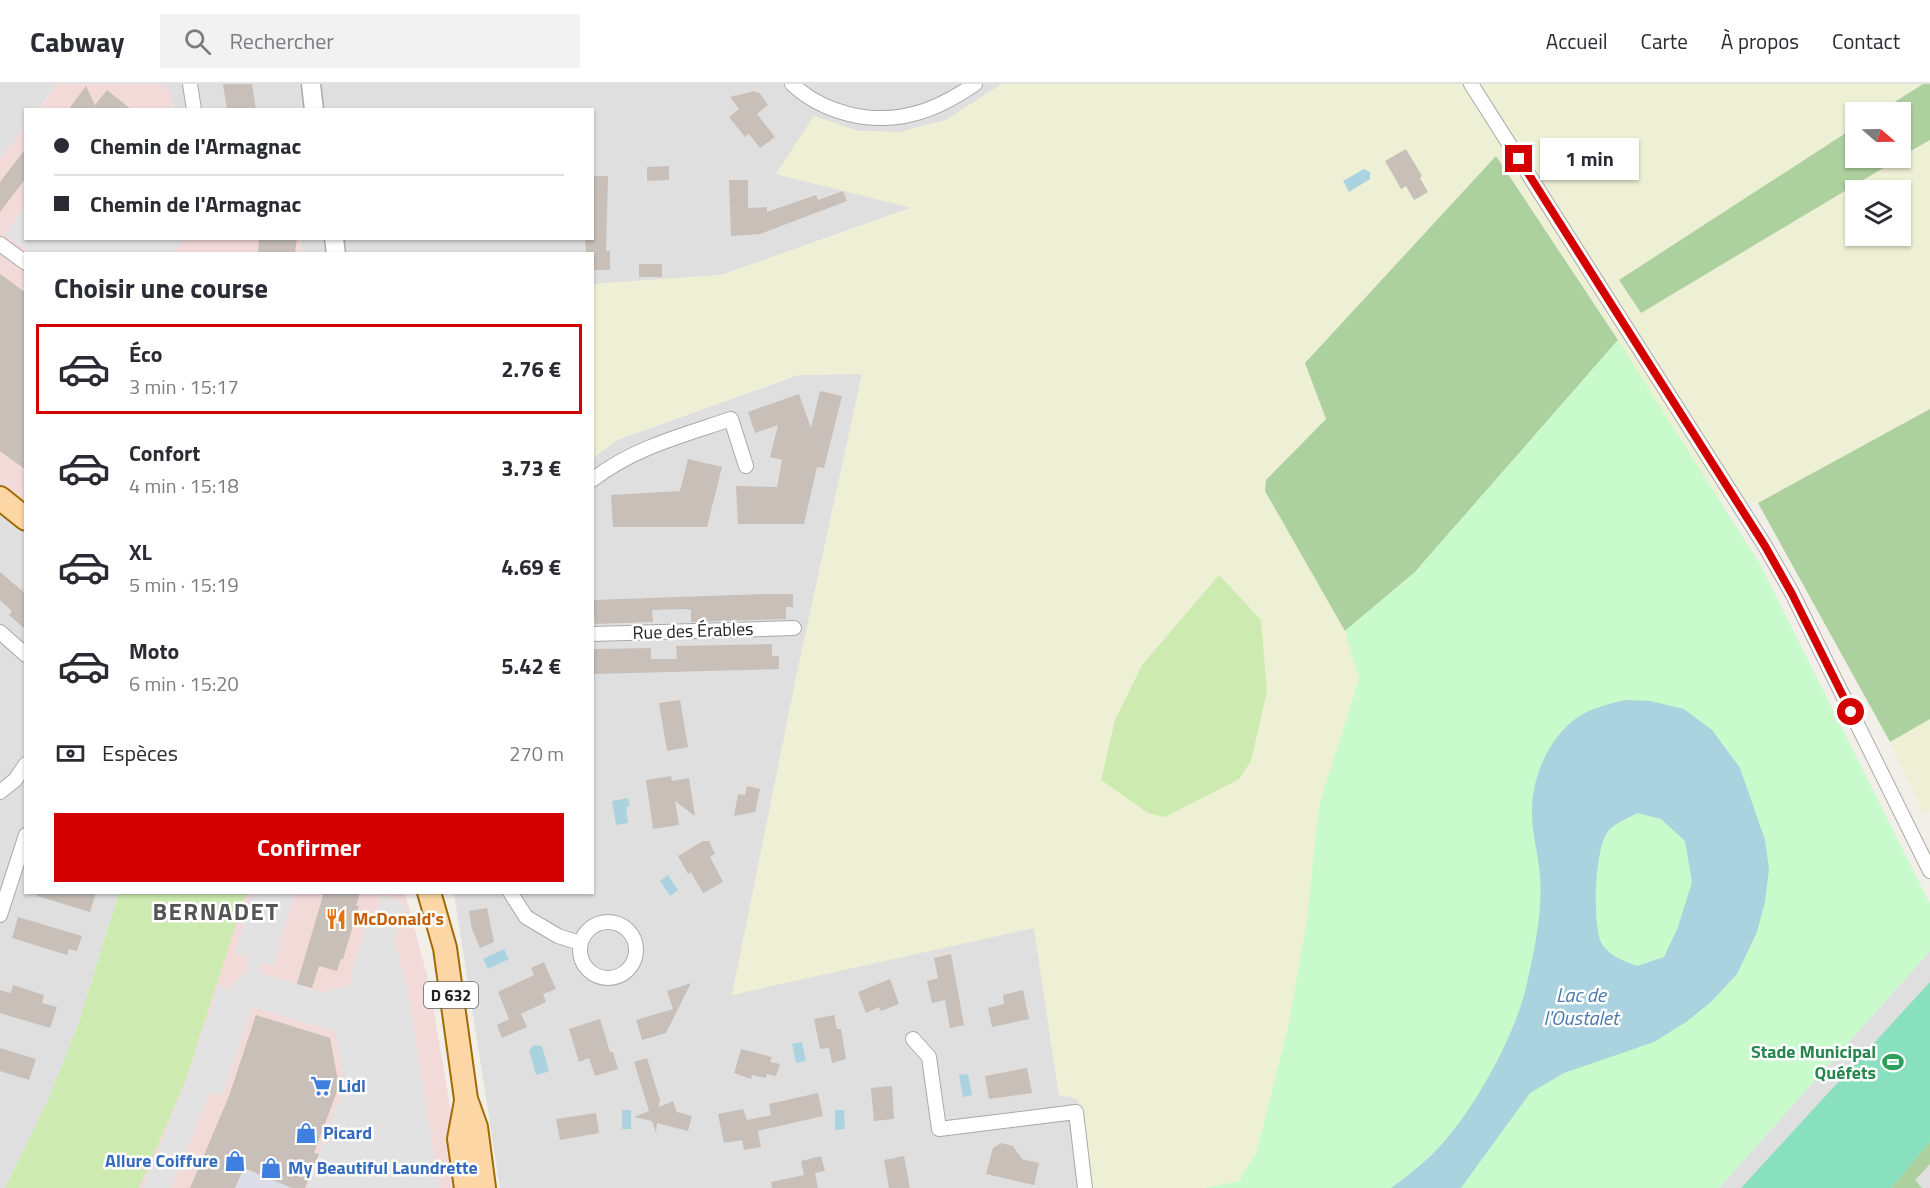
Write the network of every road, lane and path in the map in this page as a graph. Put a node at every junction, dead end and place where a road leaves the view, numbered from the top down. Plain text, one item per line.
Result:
1 (190, 84) edge
2 (311, 84) edge
3 (792, 84) edge
4 (975, 84) edge
5 (1471, 84) edge
6 (965, 88) edge
7 (194, 108) edge
8 (314, 108) edge
9 (0, 244) edge
10 (24, 262) edge
11 (746, 466) dead end
12 (594, 479) edge
13 (0, 498) edge
14 (24, 517) edge
15 (794, 628) dead end
16 (0, 632) edge
17 (594, 634) edge
18 (24, 652) edge
19 (24, 767) edge
20 (0, 792) edge
21 (24, 841) edge
22 (1930, 871) edge
23 (430, 894) edge
24 (511, 894) edge
25 (0, 915) edge
26 (580, 943) junction
27 (913, 1039) dead end
28 (466, 1099) junction
29 (466, 1188) edge
30 (484, 1188) edge
31 (1085, 1188) edge

1 - 7 street
2 - 8 street
3 - 6 street
4 - 6 street
5 - 22 street
9 - 10 street
11 - 12 street
13 - 14 main road
15 - 17 street, Rue des Érables
16 - 18 street
19 - 20 street
21 - 25 street
23 - 28 main road, D 632
24 - 26 street
26 - 26 street
27 - 31 street
28 - 29 main road, D 632
28 - 30 main road, D 632

